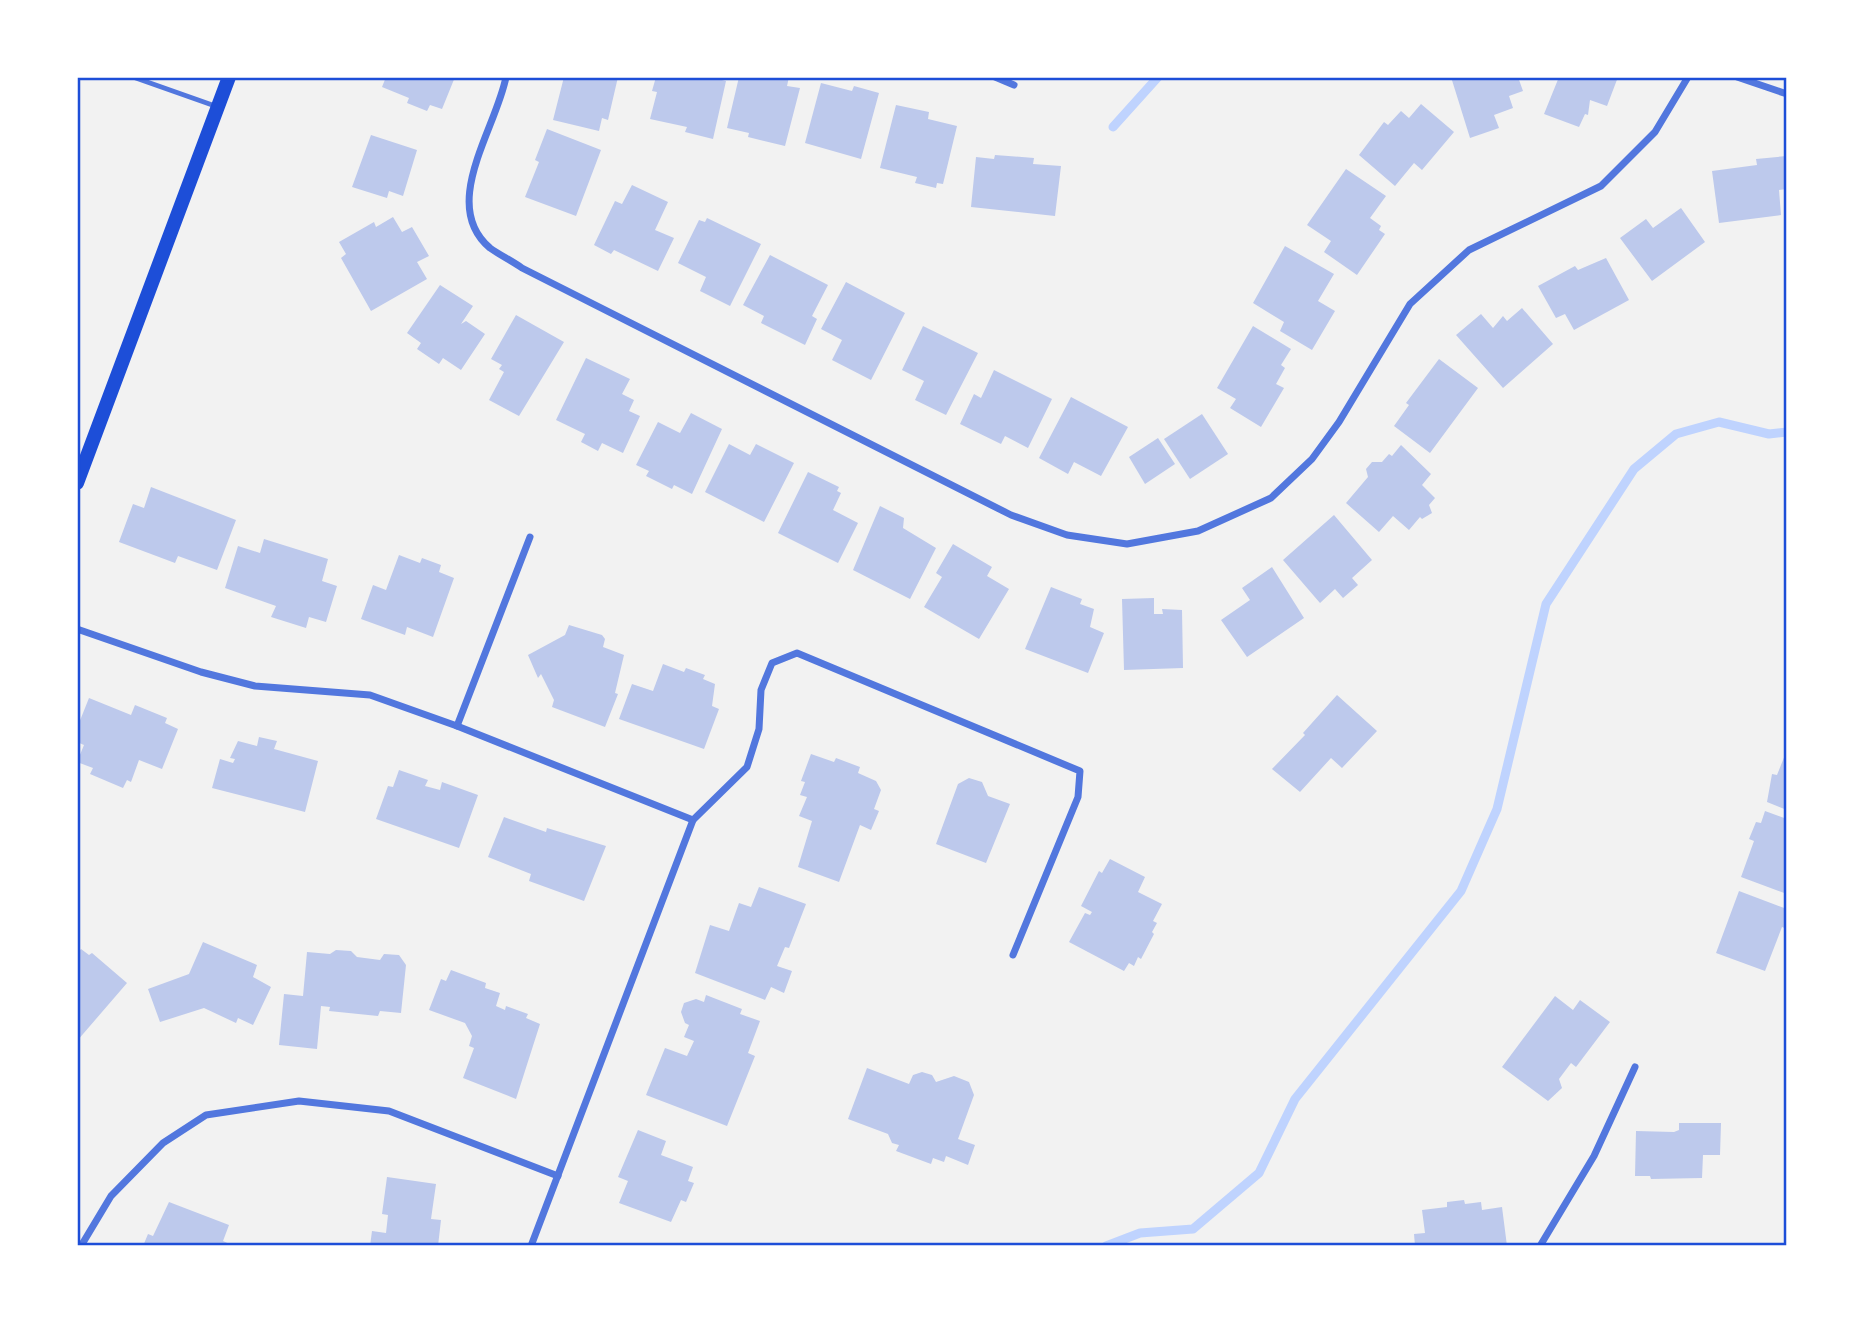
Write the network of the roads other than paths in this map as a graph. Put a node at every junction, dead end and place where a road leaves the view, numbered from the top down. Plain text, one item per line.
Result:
1 (133, 77) edge
2 (229, 77) edge
3 (506, 77) edge
4 (995, 77) edge
5 (1688, 77) edge
6 (1737, 77) edge
7 (1013, 85) dead end
8 (1787, 94) edge
9 (218, 107) junction
10 (77, 483) edge
11 (530, 537) dead end
12 (77, 629) edge
13 (457, 726) junction
14 (693, 820) junction
15 (1013, 955) dead end
16 (1635, 1067) dead end
17 (558, 1176) junction
18 (81, 1246) edge
19 (531, 1246) edge
20 (1540, 1246) edge

1 - 9 lane
2 - 9 main road
3 - 5 street
4 - 7 street
6 - 8 street
9 - 10 main road
11 - 13 street
12 - 13 street
13 - 14 street
14 - 15 street
14 - 17 street
16 - 20 street
17 - 18 street
17 - 19 street

